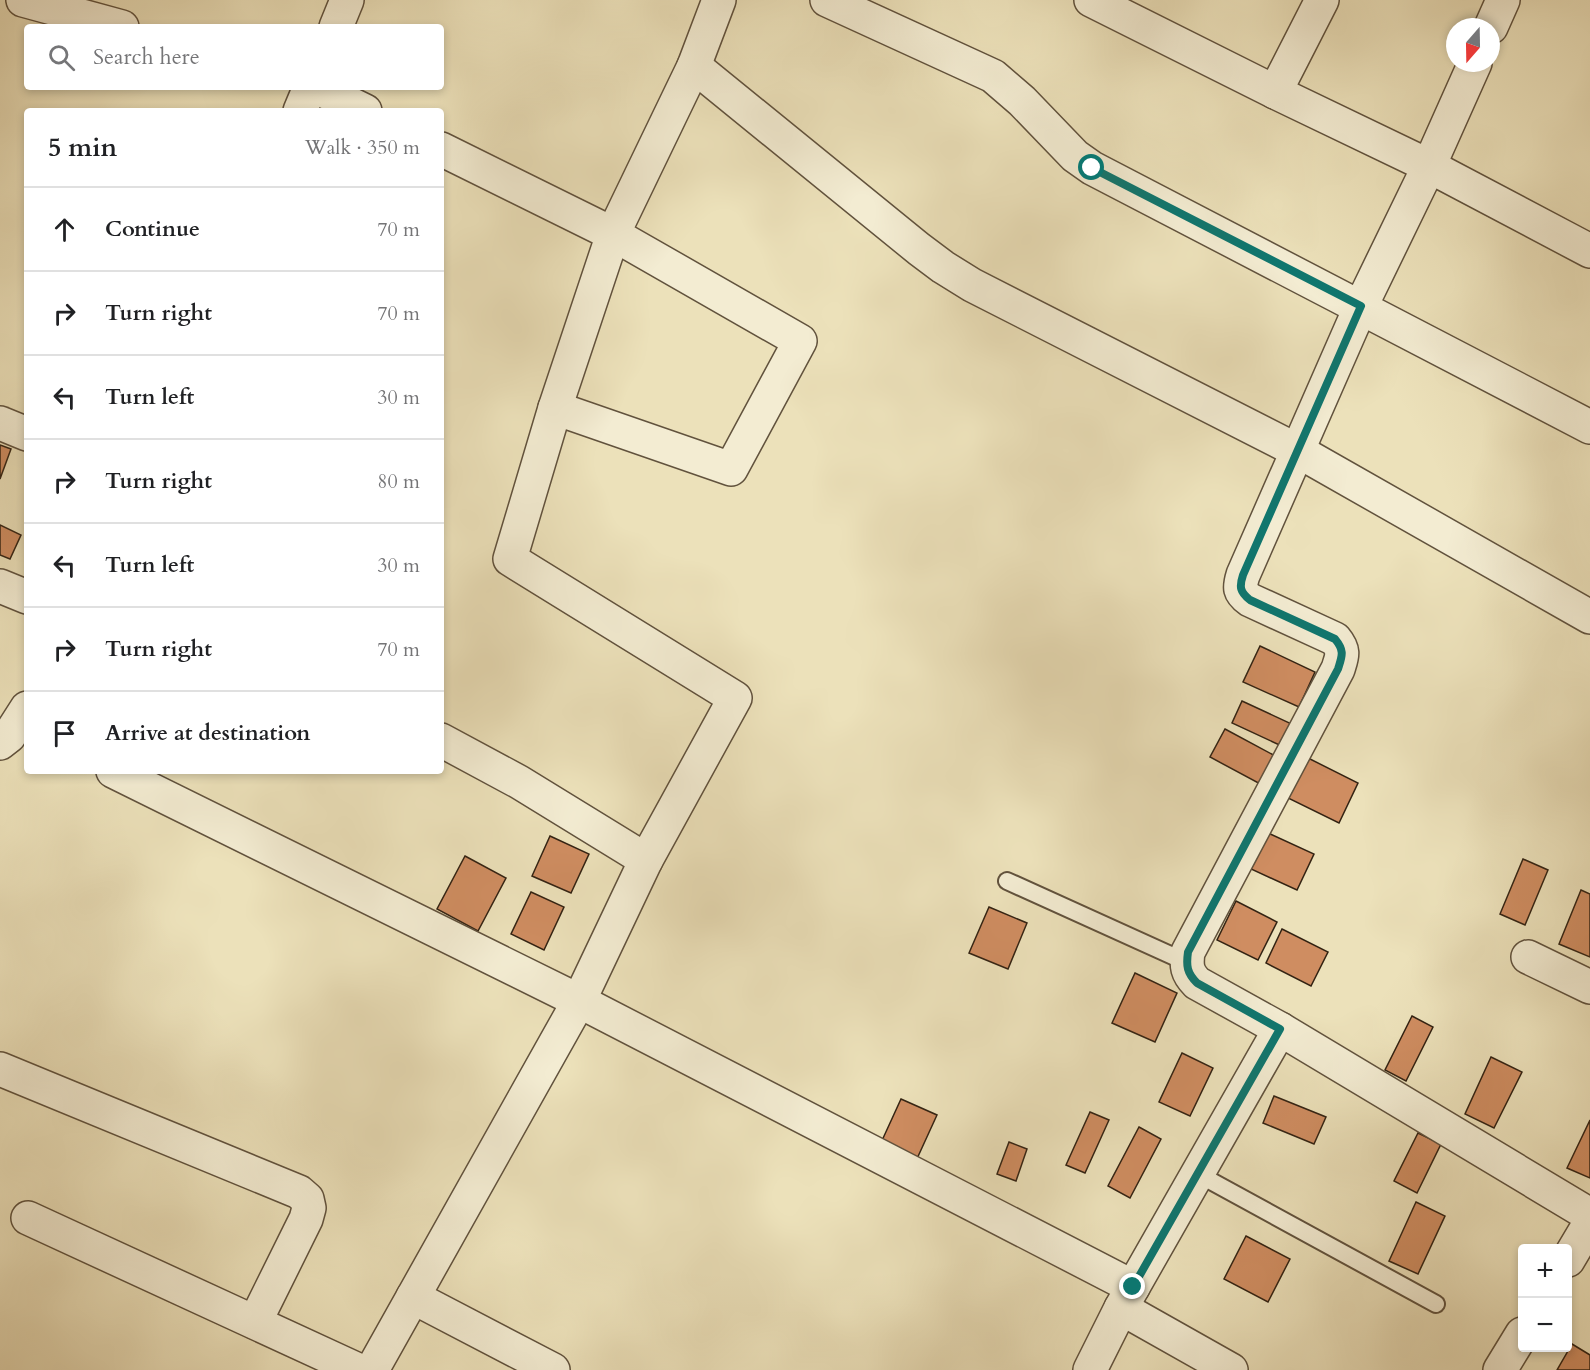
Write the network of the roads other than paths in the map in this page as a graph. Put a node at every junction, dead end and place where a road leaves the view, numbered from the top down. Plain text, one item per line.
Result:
1 (22, 0) edge
2 (347, 0) edge
3 (719, 0) edge
4 (827, 0) edge
5 (1091, 0) edge
6 (1322, 0) edge
7 (1503, 0) edge
8 (1495, 18) edge
9 (111, 24) edge
10 (337, 24) edge
11 (694, 66) junction
12 (1471, 72) edge
13 (309, 90) edge
14 (322, 90) edge
15 (1275, 92) junction
16 (301, 108) edge
17 (358, 108) edge
18 (444, 150) edge
19 (1429, 166) junction
20 (613, 234) junction
21 (1590, 251) edge
22 (1361, 306) junction
23 (555, 408) junction
24 (0, 423) edge
25 (1590, 427) edge
26 (24, 433) edge
27 (1298, 451) junction
28 (0, 586) edge
29 (24, 596) edge
30 (1590, 617) edge
31 (444, 743) edge
32 (119, 774) edge
33 (646, 860) junction
34 (1006, 881) dead end
35 (1528, 957) dead end
36 (1186, 962) junction
37 (1590, 987) edge
38 (579, 1001) junction
39 (1280, 1029) junction
40 (0, 1069) edge
41 (1198, 1174) junction
42 (1590, 1215) edge
43 (28, 1218) dead end
44 (1590, 1223) edge
45 (1572, 1253) edge
46 (1127, 1297) junction
47 (413, 1298) junction
48 (1436, 1304) dead end
49 (255, 1322) junction
50 (1518, 1341) edge
51 (358, 1370) edge
52 (372, 1370) edge
53 (553, 1370) edge
54 (1090, 1370) edge
55 (1232, 1370) edge
56 (1500, 1370) edge

1 - 9 street
2 - 10 street
3 - 11 street
4 - 22 street
5 - 15 street
6 - 15 street
7 - 8 street
11 - 20 street
11 - 27 street
12 - 19 street
13 - 16 street
14 - 17 street
15 - 19 street
18 - 20 street
19 - 21 street
19 - 22 street
20 - 23 street
20 - 23 street
22 - 25 street
22 - 27 street
23 - 33 street
24 - 26 street
27 - 30 street
27 - 36 street
28 - 29 street
31 - 33 street
32 - 38 street
33 - 38 street
34 - 36 lane
35 - 37 street
36 - 39 street
38 - 46 street
38 - 47 street
39 - 41 street
39 - 42 street
40 - 49 street
41 - 46 street
41 - 48 lane
43 - 49 street
44 - 45 street
46 - 54 street
46 - 55 street
47 - 52 street
47 - 53 street
49 - 51 street
50 - 56 street

